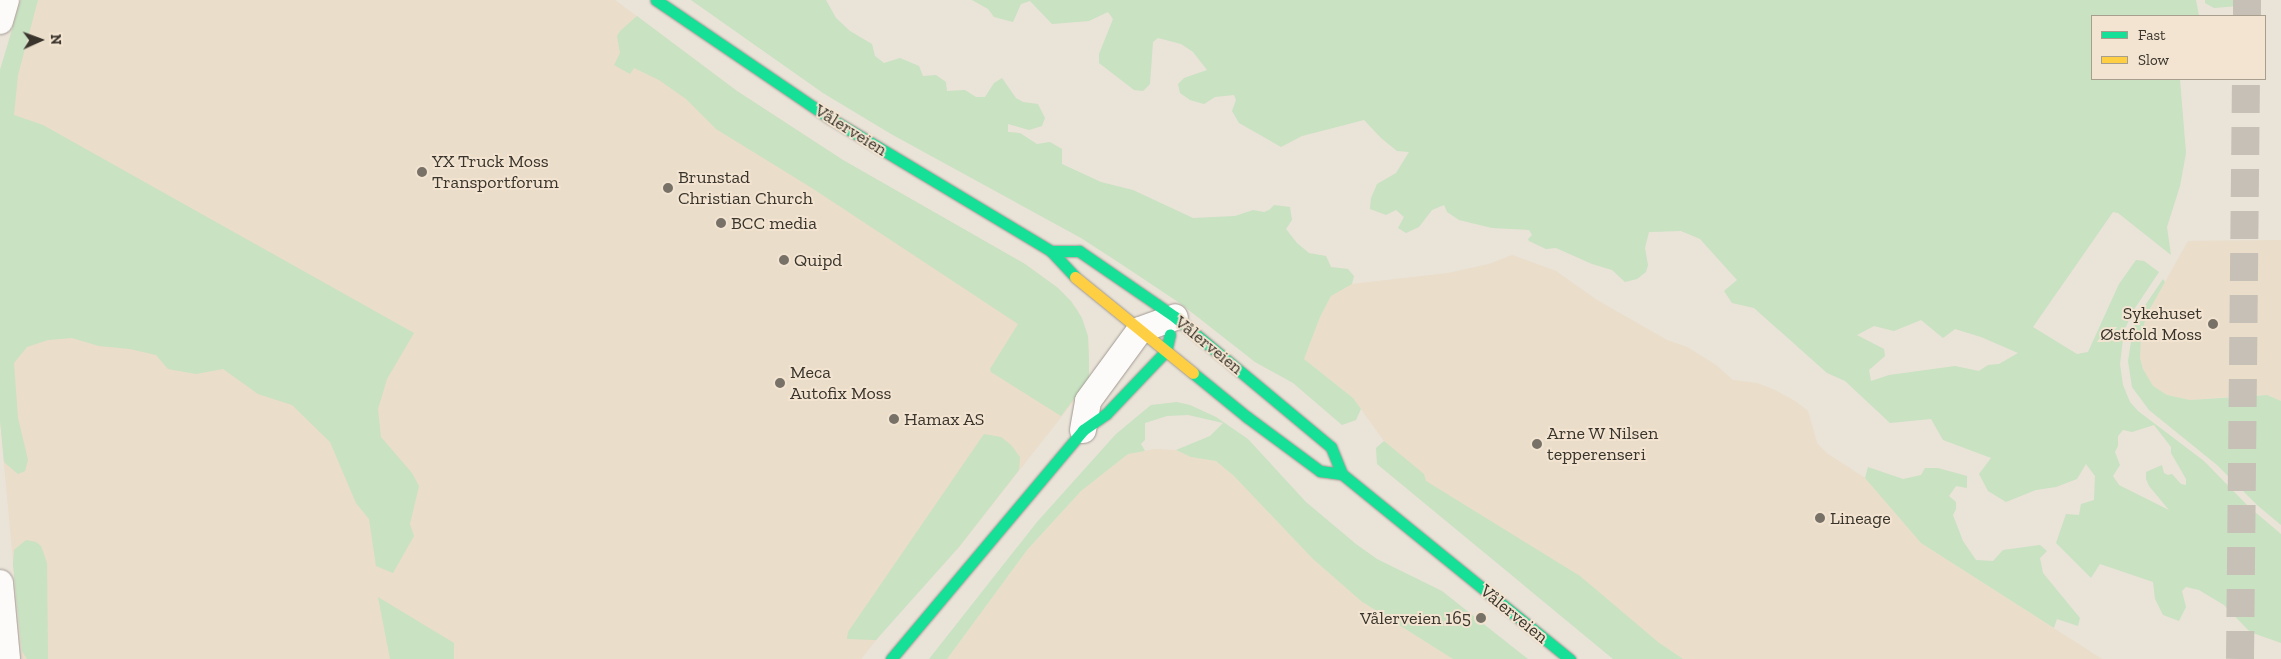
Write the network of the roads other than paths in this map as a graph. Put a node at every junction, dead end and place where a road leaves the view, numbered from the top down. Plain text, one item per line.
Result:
1 (6, 0) edge
2 (656, 0) edge
3 (0, 21) edge
4 (1051, 251) junction
5 (1175, 317) junction
6 (1140, 330) junction
7 (1166, 351) junction
8 (1084, 430) junction
9 (1342, 474) junction
10 (0, 583) edge
11 (7, 659) edge
12 (892, 659) edge
13 (1570, 659) edge

1 - 3 street
2 - 4 street, Vålerveien
4 - 5 street, Vålerveien
4 - 6 street, Vålerveien
5 - 6 street
5 - 7 street
5 - 9 street, Vålerveien
6 - 7 street, Vålerveien
6 - 8 street
7 - 8 street
7 - 9 street, Vålerveien
8 - 12 street
9 - 13 street, Vålerveien
10 - 11 street

